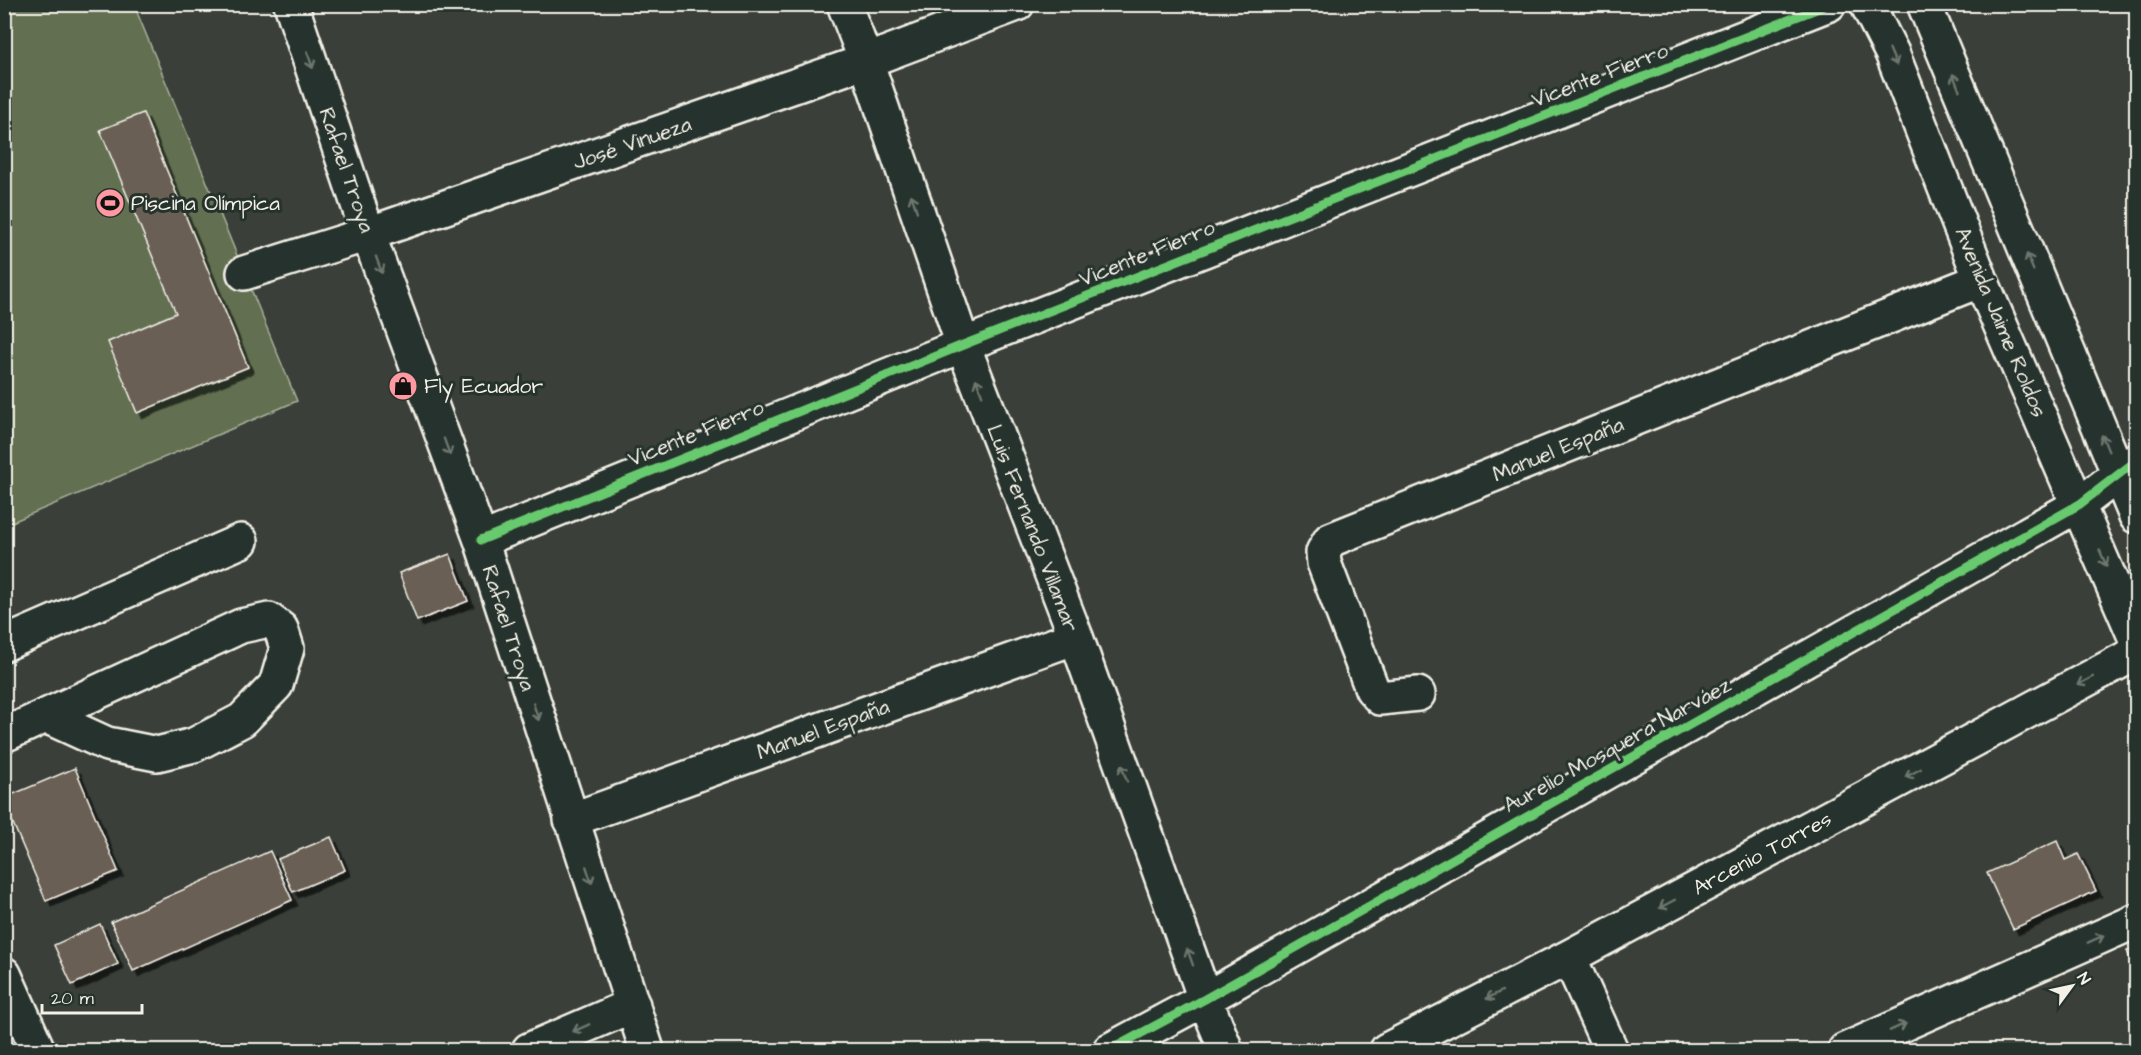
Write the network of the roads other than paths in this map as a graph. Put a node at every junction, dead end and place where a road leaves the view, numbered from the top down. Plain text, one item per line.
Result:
1 (291, 4) edge
2 (844, 4) edge
3 (1017, 4) edge
4 (1829, 4) edge
5 (1867, 4) edge
6 (1924, 4) edge
7 (866, 61) junction
8 (368, 234) junction
9 (244, 273) dead end
10 (1981, 280) junction
11 (963, 345) junction
12 (2127, 468) edge
13 (2080, 504) junction
14 (2136, 516) edge
15 (481, 540) junction
16 (241, 542) dead end
17 (1076, 637) junction
18 (2136, 639) edge
19 (4, 644) edge
20 (2136, 653) edge
21 (1418, 694) dead end
22 (46, 716) junction
23 (4, 735) edge
24 (571, 820) junction
25 (2136, 921) edge
26 (1569, 957) junction
27 (4, 974) edge
28 (1206, 999) junction
29 (633, 1005) junction
30 (38, 1050) edge
31 (529, 1050) edge
32 (648, 1050) edge
33 (1110, 1050) edge
34 (1226, 1050) edge
35 (1387, 1050) edge
36 (1611, 1050) edge
37 (1845, 1050) edge

1 -> 8 street, Rafael Troya
2 - 7 street, Luis Fernando Villamar
3 - 7 street, José Vinueza
4 - 11 street, Vicente Fierro
5 -> 10 street, Avenida Jaime Roldos
12 -> 6 street
7 - 8 street, José Vinueza
11 -> 7 street, Luis Fernando Villamar
8 - 9 street, José Vinueza
8 -> 15 street, Rafael Troya
10 - 13 street, Avenida Jaime Roldos
10 - 21 street, Manuel España
11 - 15 street, Vicente Fierro
17 -> 11 street, Luis Fernando Villamar
12 - 13 street, Aurelio Mosquera Narváez
12 - 14 street
13 -> 18 street, Avenida Jaime Roldos
13 - 28 street, Aurelio Mosquera Narváez
15 -> 24 street, Rafael Troya
16 - 19 street
17 - 24 street, Manuel España
28 -> 17 street, Luis Fernando Villamar
20 -> 26 street, Arcenio Torres
22 - 22 street
22 - 23 street
24 -> 29 street, Rafael Troya
37 -> 25 street
26 -> 35 street, Arcenio Torres
26 - 36 street
27 - 30 street
28 - 33 street, Aurelio Mosquera Narváez
28 - 34 street, Luis Fernando Villamar
29 -> 31 street
29 - 32 street, Rafael Troya

